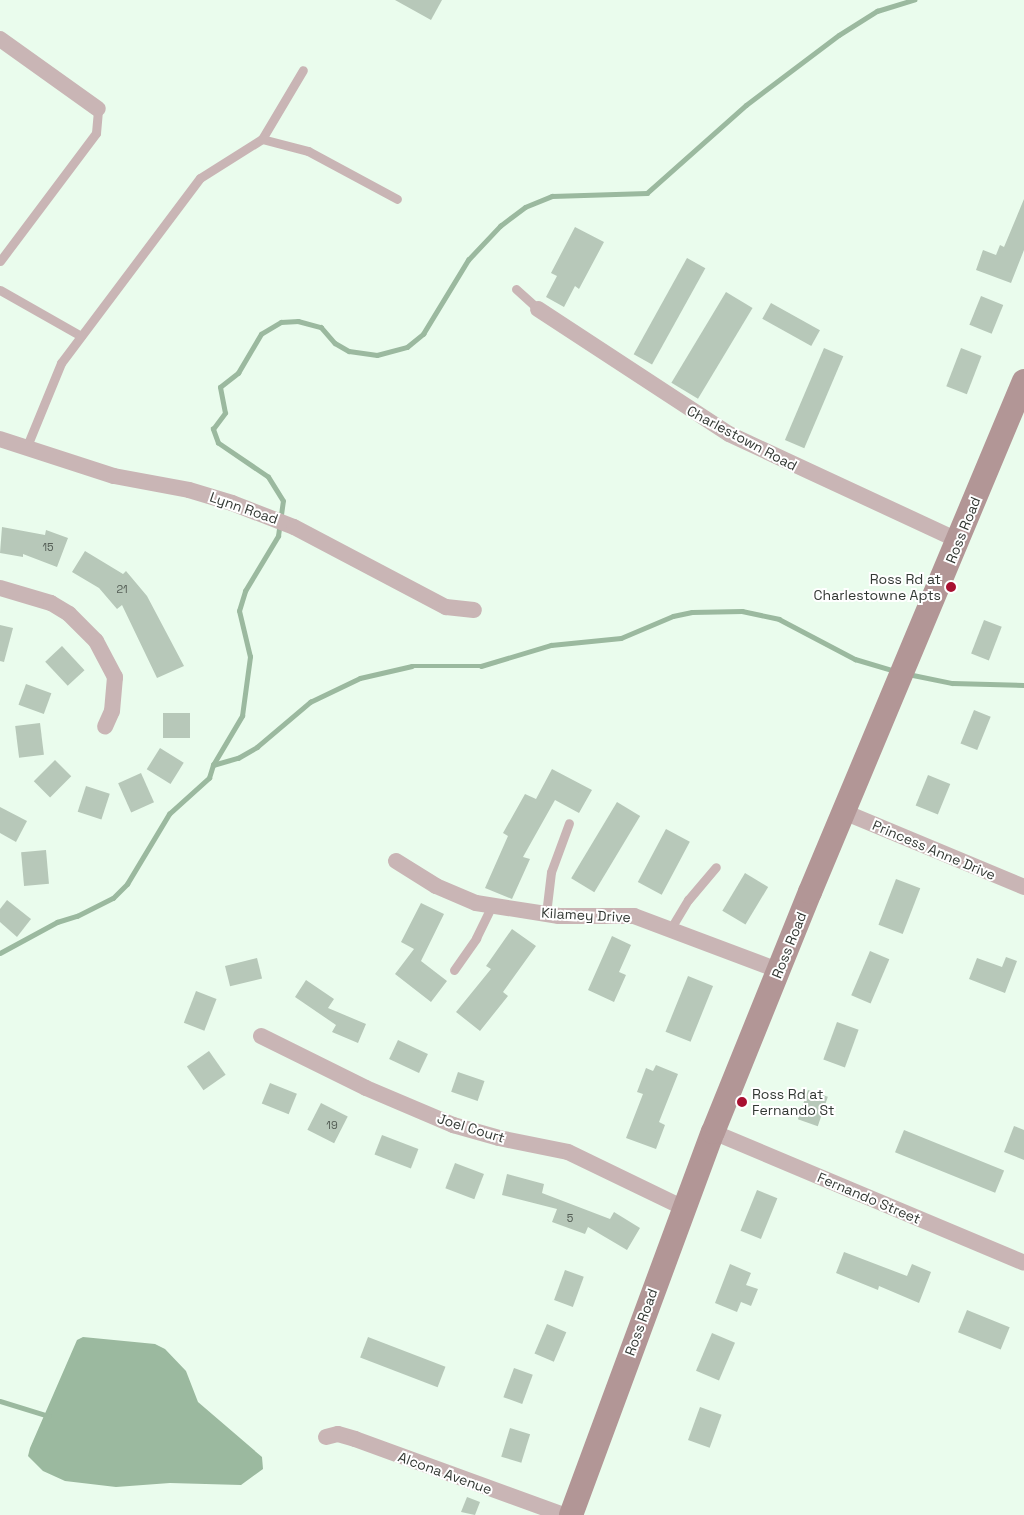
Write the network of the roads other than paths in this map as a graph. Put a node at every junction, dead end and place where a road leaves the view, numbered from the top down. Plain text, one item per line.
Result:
1 (0, 39) edge
2 (303, 70) dead end
3 (98, 109) joint
4 (262, 139) junction
5 (397, 199) dead end
6 (0, 261) edge
7 (516, 289) dead end
8 (0, 290) edge
9 (538, 309) joint
10 (81, 336) junction
11 (1024, 381) edge
12 (0, 439) edge
13 (27, 446) junction
14 (959, 541) junction
15 (0, 588) edge
16 (474, 610) dead end
17 (105, 727) dead end
18 (844, 812) junction
19 (569, 823) dead end
20 (396, 861) dead end
21 (716, 867) dead end
22 (1024, 887) edge
23 (491, 906) junction
24 (546, 914) junction
25 (671, 928) junction
26 (454, 970) dead end
27 (778, 970) junction
28 (261, 1036) dead end
29 (713, 1132) junction
30 (684, 1208) junction
31 (1024, 1263) edge
32 (326, 1437) dead end
33 (564, 1515) edge
34 (571, 1515) edge

1 - 3 street
2 - 4 lane
3 - 6 lane
4 - 5 lane
4 - 10 lane
7 - 9 lane
8 - 10 lane
9 - 14 street, Charlestown Road
10 - 13 lane
11 - 14 street, Ross Road
12 - 13 street, Lynn Road
13 - 16 street, Lynn Road
14 - 18 street, Ross Road
15 - 17 street
18 - 22 street, Princess Anne Drive
18 - 27 street, Ross Road
19 - 24 lane
20 - 23 street, Kilamey Drive
21 - 25 lane
23 - 24 street, Kilamey Drive
23 - 26 lane
24 - 25 street, Kilamey Drive
25 - 27 street, Kilamey Drive
27 - 29 street, Ross Road
28 - 30 street, Joel Court
29 - 30 street, Ross Road
29 - 31 street, Fernando Street
30 - 34 street, Ross Road
32 - 33 street, Alcona Avenue

